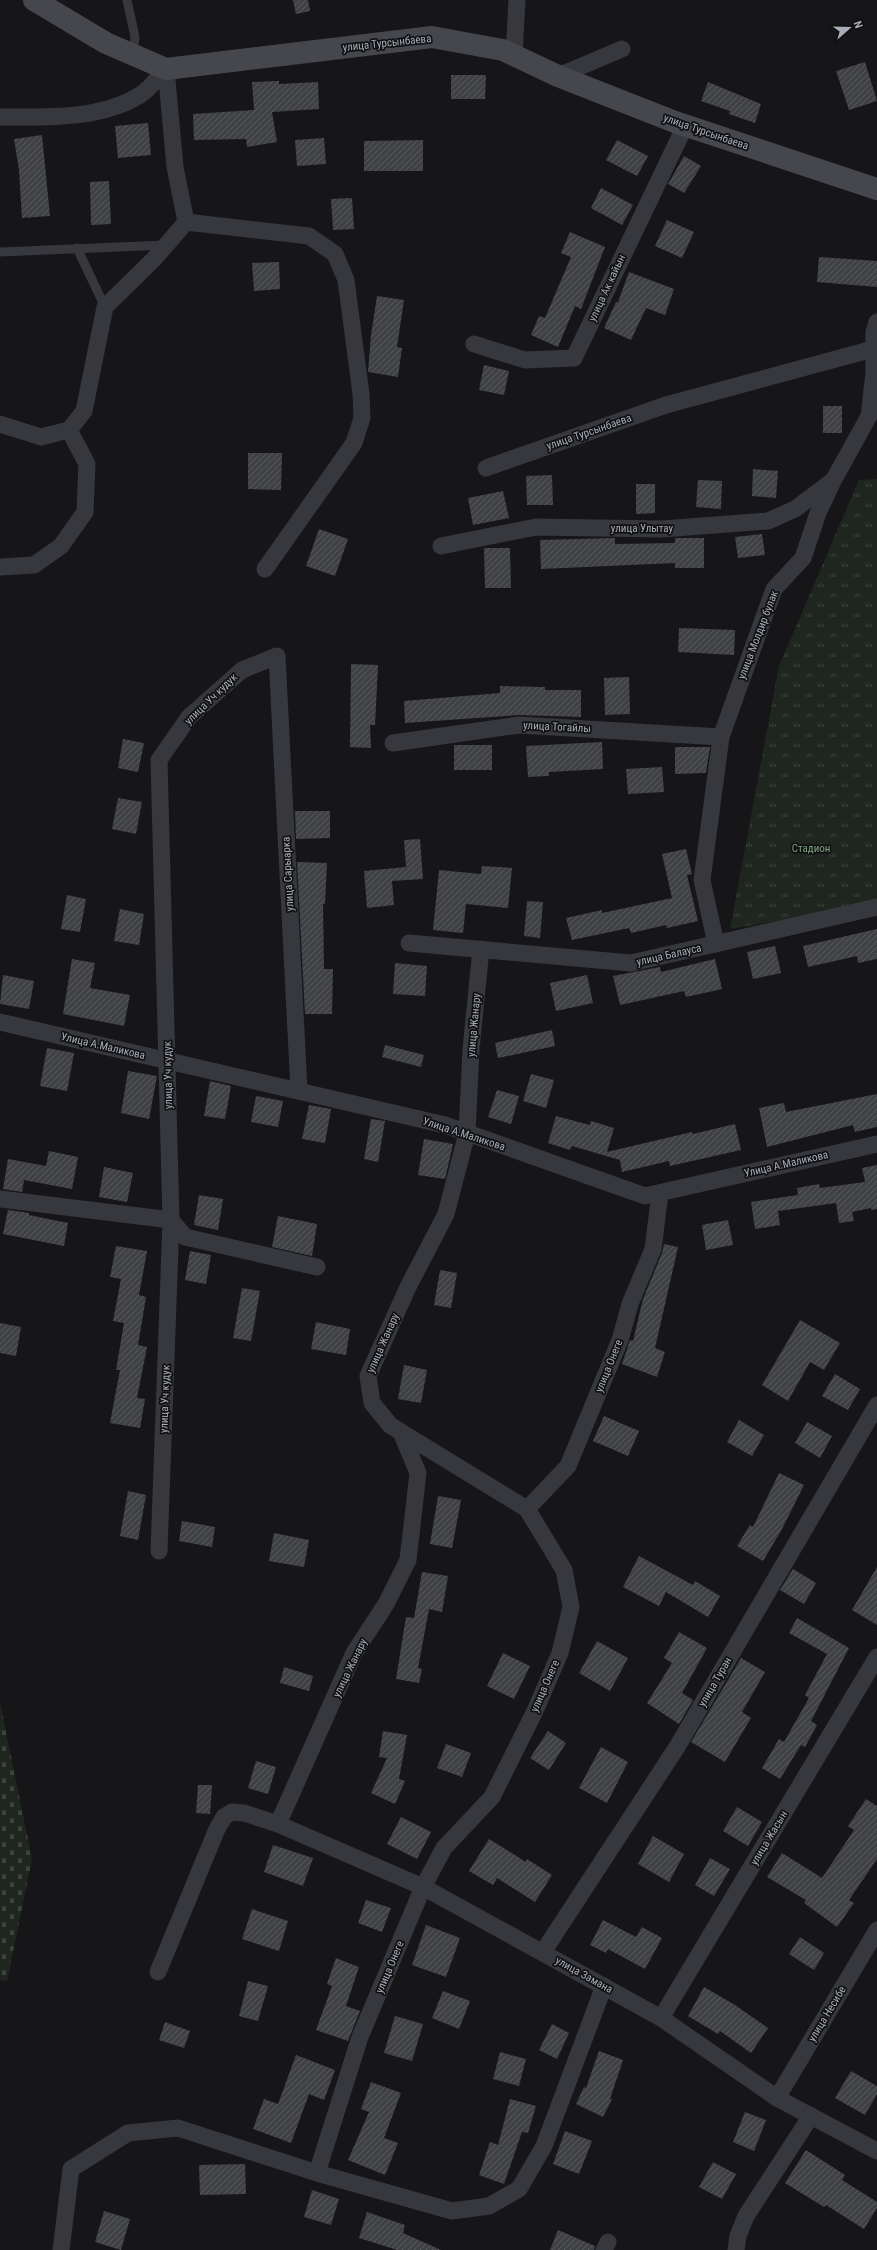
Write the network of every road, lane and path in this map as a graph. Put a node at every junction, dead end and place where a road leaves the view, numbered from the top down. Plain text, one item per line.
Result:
1 (34, 0) edge
2 (127, 0) edge
3 (517, 0) edge
4 (622, 50) dead end
5 (133, 55) junction
6 (514, 55) junction
7 (166, 69) junction
8 (558, 76) junction
9 (0, 116) edge
10 (685, 126) junction
11 (877, 189) edge
12 (186, 222) junction
13 (167, 245) junction
14 (77, 248) junction
15 (0, 252) edge
16 (105, 307) junction
17 (877, 322) edge
18 (474, 344) dead end
19 (876, 349) edge
20 (0, 424) edge
21 (69, 430) junction
22 (486, 468) dead end
23 (833, 481) junction
24 (441, 546) dead end
25 (0, 567) edge
26 (265, 569) dead end
27 (277, 656) joint
28 (721, 737) junction
29 (393, 743) dead end
30 (877, 907) edge
31 (409, 943) dead end
32 (716, 944) junction
33 (481, 949) junction
34 (0, 1022) edge
35 (168, 1061) junction
36 (298, 1091) junction
37 (467, 1133) junction
38 (877, 1144) edge
39 (660, 1193) junction
40 (0, 1199) edge
41 (171, 1220) junction
42 (317, 1267) dead end
43 (877, 1405) edge
44 (401, 1432) junction
45 (527, 1509) junction
46 (159, 1551) dead end
47 (877, 1657) edge
48 (278, 1824) junction
49 (423, 1887) junction
50 (877, 1930) edge
51 (543, 1952) junction
52 (158, 1972) dead end
53 (604, 1986) junction
54 (661, 2018) junction
55 (777, 2098) junction
56 (811, 2116) junction
57 (877, 2151) edge
58 (317, 2173) junction
59 (61, 2250) edge
60 (736, 2250) edge

1 - 5 street, улица Турсынбаева
2 - 5 lane
3 - 6 street
4 - 8 street
5 - 7 street, улица Турсынбаева
6 - 7 street, улица Турсынбаева
6 - 8 street, улица Турсынбаева
7 - 9 street
7 - 12 street
8 - 10 street, улица Турсынбаева
10 - 11 street, улица Турсынбаева
10 - 18 street, улица Ак кайын
12 - 13 street
12 - 26 street
13 - 14 lane
13 - 16 street
14 - 15 lane
14 - 16 lane
16 - 21 street
17 - 19 street, улица Молдир булак
19 - 22 street, улица Турсынбаева
19 - 23 street, улица Молдир булак
20 - 21 street
21 - 25 street
23 - 24 street, улица Улытау
23 - 28 street, улица Молдир булак
27 - 35 street, улица Уч кудук
27 - 36 street, улица Сарыарка
28 - 29 street, улица Тогайлы
28 - 32 street, улица Молдир булак
30 - 32 street, улица Балауса
31 - 33 street, улица Балауса
32 - 33 street, улица Балауса
33 - 37 street, улица Жанару
34 - 35 street, Улица А.Маликова
35 - 36 street, Улица А.Маликова
35 - 41 street, улица Уч кудук
36 - 37 street, Улица А.Маликова
37 - 39 street, Улица А.Маликова
37 - 44 street, улица Жанару
38 - 39 street, Улица А.Маликова
39 - 45 street, улица Онеге
40 - 41 street
41 - 42 street
41 - 46 street, улица Уч кудук
43 - 51 street, улица Туран
44 - 45 street
44 - 48 street, улица Жанару
45 - 49 street, улица Онеге
47 - 54 street, улица Жасын
48 - 49 street, улица Замана
48 - 52 street, улица Замана
49 - 51 street, улица Замана
49 - 58 street, улица Онеге
50 - 55 street, улица Несибе
51 - 53 street, улица Замана
53 - 54 street, улица Замана
53 - 58 street
54 - 55 street, улица Замана
55 - 56 street, улица Замана
56 - 57 street, улица Замана
56 - 60 street
58 - 59 street

